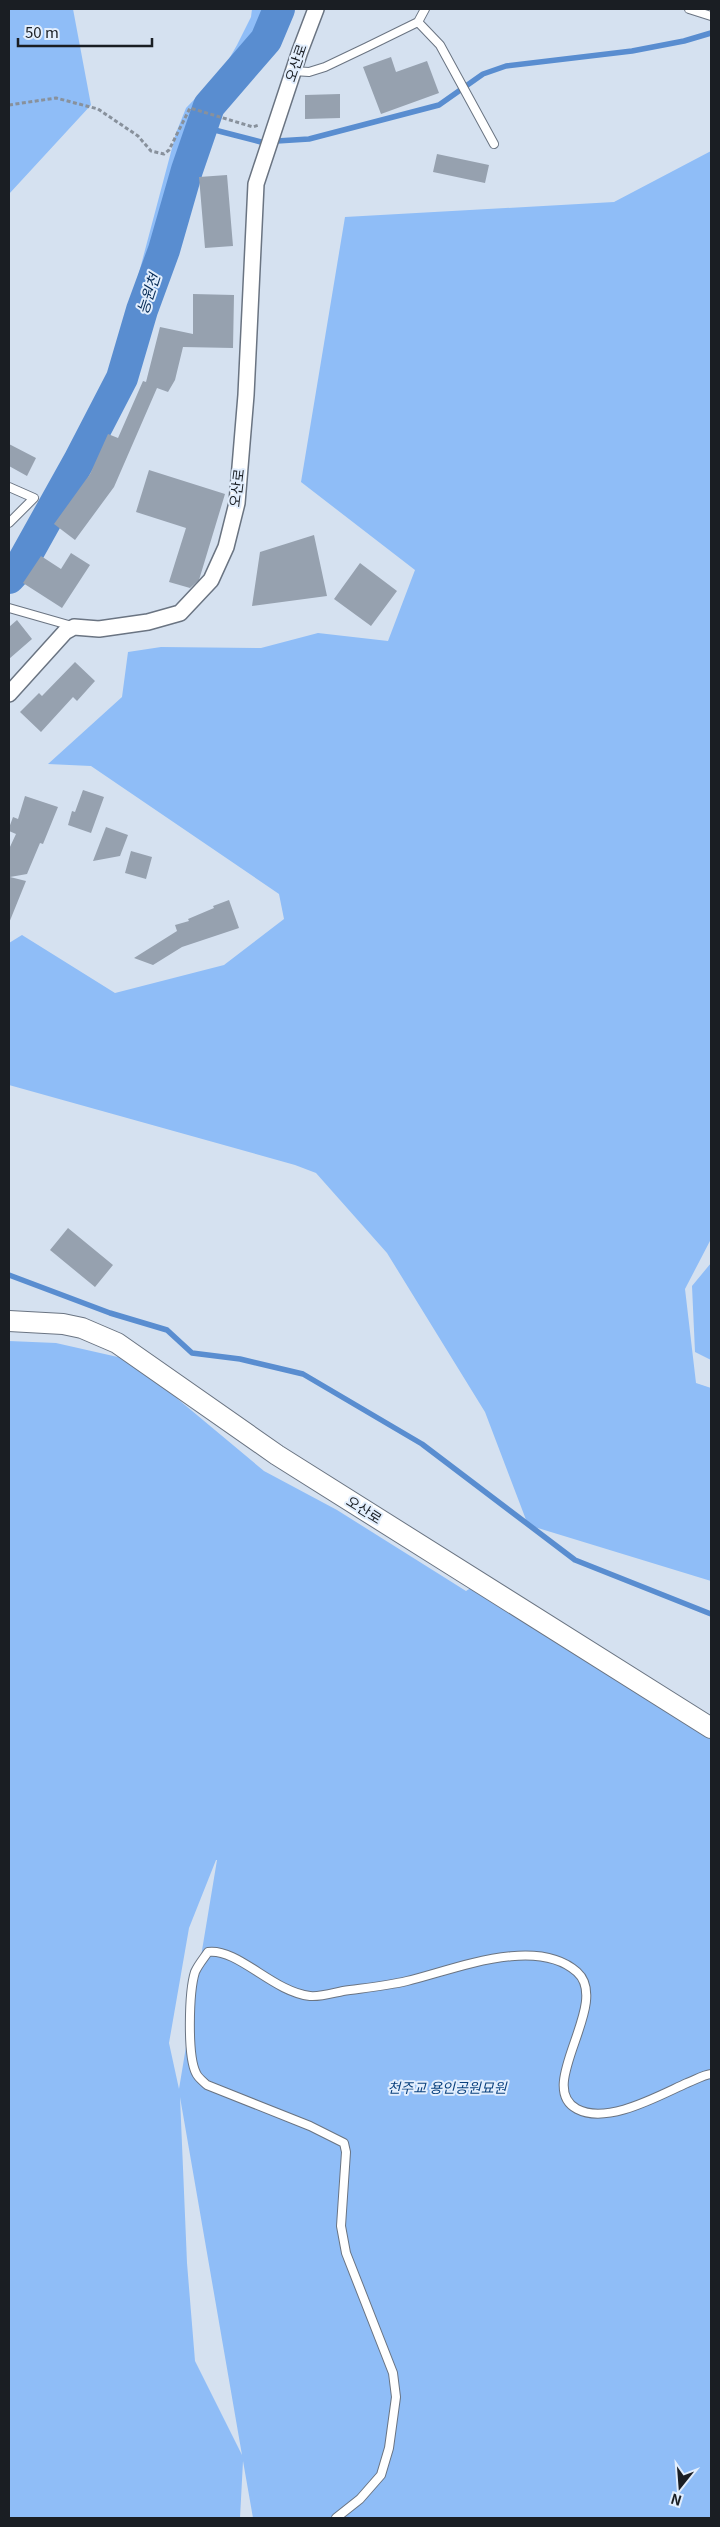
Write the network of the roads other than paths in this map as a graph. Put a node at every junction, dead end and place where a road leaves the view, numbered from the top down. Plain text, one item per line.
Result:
1 (316, 9) edge
2 (425, 9) edge
3 (689, 9) edge
4 (711, 16) edge
5 (418, 22) junction
6 (293, 71) junction
7 (494, 144) dead end
8 (9, 487) edge
9 (9, 523) edge
10 (9, 608) edge
11 (74, 627) junction
12 (9, 694) edge
13 (9, 1321) edge
14 (711, 1728) edge
15 (711, 2074) edge
16 (336, 2518) edge

1 - 6 street, 오산로
2 - 5 lane
3 - 4 lane
5 - 6 lane
5 - 7 lane
6 - 11 street, 오산로
8 - 9 lane
10 - 11 lane
11 - 12 street
13 - 14 street, 오산로
15 - 16 lane

